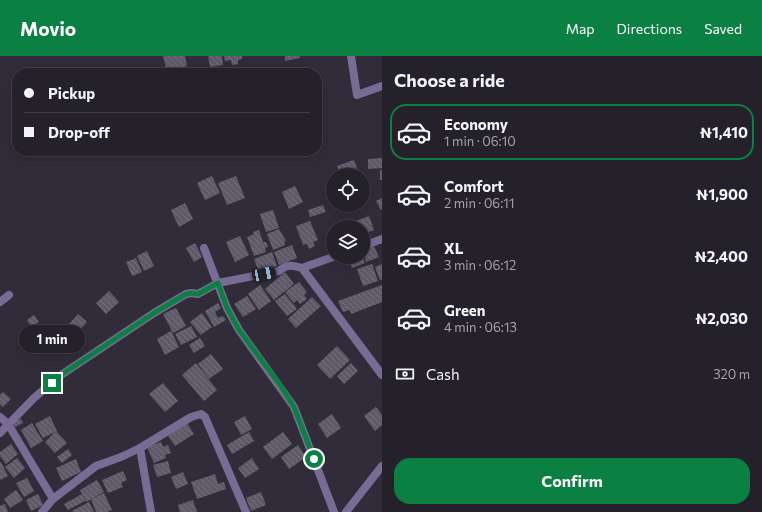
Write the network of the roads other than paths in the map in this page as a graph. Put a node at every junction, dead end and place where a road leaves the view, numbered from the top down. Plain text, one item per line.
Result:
1 (351, 56) edge
2 (382, 86) edge
3 (382, 240) edge
4 (370, 244) edge
5 (204, 248) dead end
6 (326, 259) edge
7 (302, 268) junction
8 (218, 283) junction
9 (9, 295) dead end
10 (0, 302) edge
11 (382, 374) edge
12 (0, 417) edge
13 (8, 424) junction
14 (0, 433) edge
15 (140, 448) junction
16 (382, 466) edge
17 (53, 499) junction
18 (42, 512) edge
19 (151, 512) edge
20 (246, 512) edge
21 (334, 512) edge
22 (346, 512) edge

1 - 2 street
3 - 4 street
5 - 8 street
6 - 7 street
7 - 8 street
7 - 11 street
8 - 13 street
8 - 21 street
9 - 10 street
12 - 13 street
13 - 14 street
13 - 17 street
15 - 17 street
15 - 19 street
15 - 20 street
16 - 22 street
17 - 18 street

